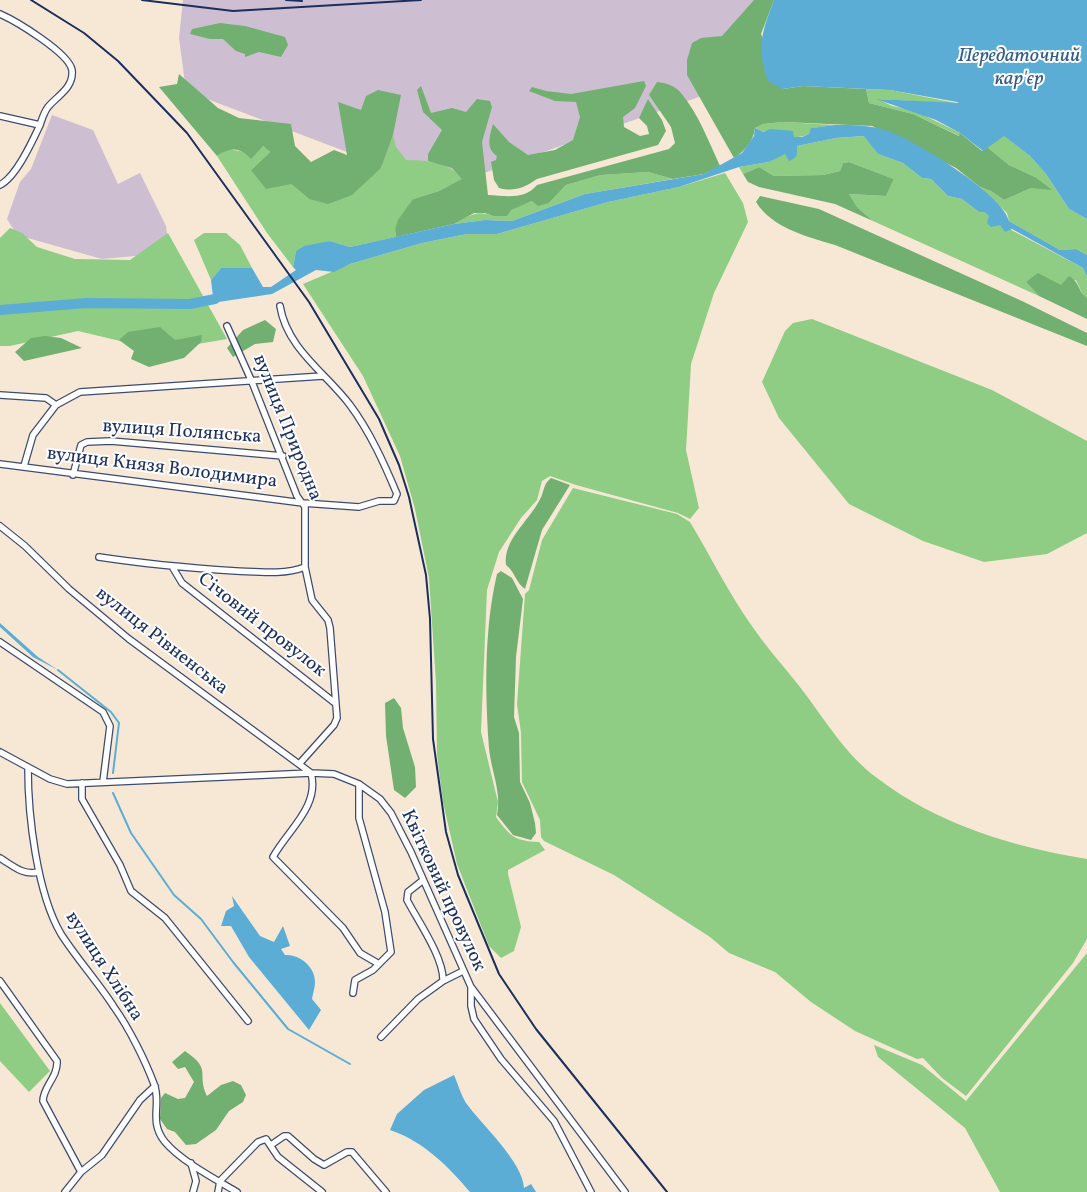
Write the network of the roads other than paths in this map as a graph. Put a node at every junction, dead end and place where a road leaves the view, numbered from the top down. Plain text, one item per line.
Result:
1 (0, 14) edge
2 (0, 116) edge
3 (40, 125) junction
4 (0, 185) edge
5 (280, 306) dead end
6 (227, 326) dead end
7 (323, 376) junction
8 (252, 382) junction
9 (0, 395) edge
10 (56, 406) junction
11 (283, 456) junction
12 (0, 464) edge
13 (24, 466) junction
14 (73, 475) junction
15 (303, 503) junction
16 (0, 526) edge
17 (99, 557) dead end
18 (305, 567) junction
19 (173, 568) junction
20 (0, 642) edge
21 (335, 703) junction
22 (0, 752) edge
23 (300, 763) junction
24 (28, 768) junction
25 (310, 773) junction
26 (102, 782) junction
27 (82, 783) junction
28 (359, 784) junction
29 (0, 858) edge
30 (38, 872) junction
31 (422, 881) junction
32 (379, 964) junction
33 (463, 971) junction
34 (0, 981) edge
35 (443, 981) junction
36 (470, 987) junction
37 (353, 993) dead end
38 (248, 1021) dead end
39 (381, 1037) dead end
40 (155, 1086) junction
41 (271, 1145) junction
42 (191, 1163) junction
43 (80, 1172) junction
44 (220, 1181) junction
45 (65, 1192) edge
46 (193, 1192) edge
47 (218, 1192) edge
48 (236, 1192) edge
49 (322, 1192) edge
50 (386, 1192) edge
51 (591, 1192) edge
52 (624, 1192) edge

1 - 3 street
2 - 3 street
3 - 4 street
5 - 7 street
6 - 8 street, вулиця Природна
7 - 8 street
7 - 15 street, вулиця Князя Володимира
8 - 10 street
8 - 11 street, вулиця Природна
9 - 10 street
10 - 13 street
11 - 14 street, вулиця Полянська
11 - 15 street, вулиця Природна
12 - 13 street, вулиця Князя Володимира
13 - 14 street, вулиця Князя Володимира
14 - 15 street, вулиця Князя Володимира
15 - 18 street, вулиця Природна
16 - 23 street, вулиця Рівненська
17 - 19 street
18 - 19 street
18 - 21 street, вулиця Природна
19 - 21 street, Січовий провулок
20 - 26 street
21 - 23 street, вулиця Природна
22 - 24 street, Квітковий провулок
23 - 25 street, вулиця Рівненська
24 - 27 street, Квітковий провулок
24 - 30 street, вулиця Хлібна
25 - 26 street, Квітковий провулок
25 - 28 street, Квітковий провулок
25 - 32 street
26 - 27 street, Квітковий провулок
27 - 38 street
28 - 31 street, Квітковий провулок
28 - 32 street
29 - 30 street
30 - 40 street, вулиця Хлібна
31 - 33 street, Квітковий провулок
31 - 35 street
32 - 37 street
33 - 35 street
33 - 36 street, Квітковий провулок
34 - 43 street
35 - 39 street
36 - 51 street
36 - 52 street, Квітковий провулок
40 - 42 street, вулиця Хлібна
40 - 43 street
41 - 44 street
41 - 49 street
41 - 50 street
42 - 44 street, вулиця Хлібна
42 - 46 street
43 - 45 street
44 - 47 street
44 - 48 street, вулиця Хлібна

